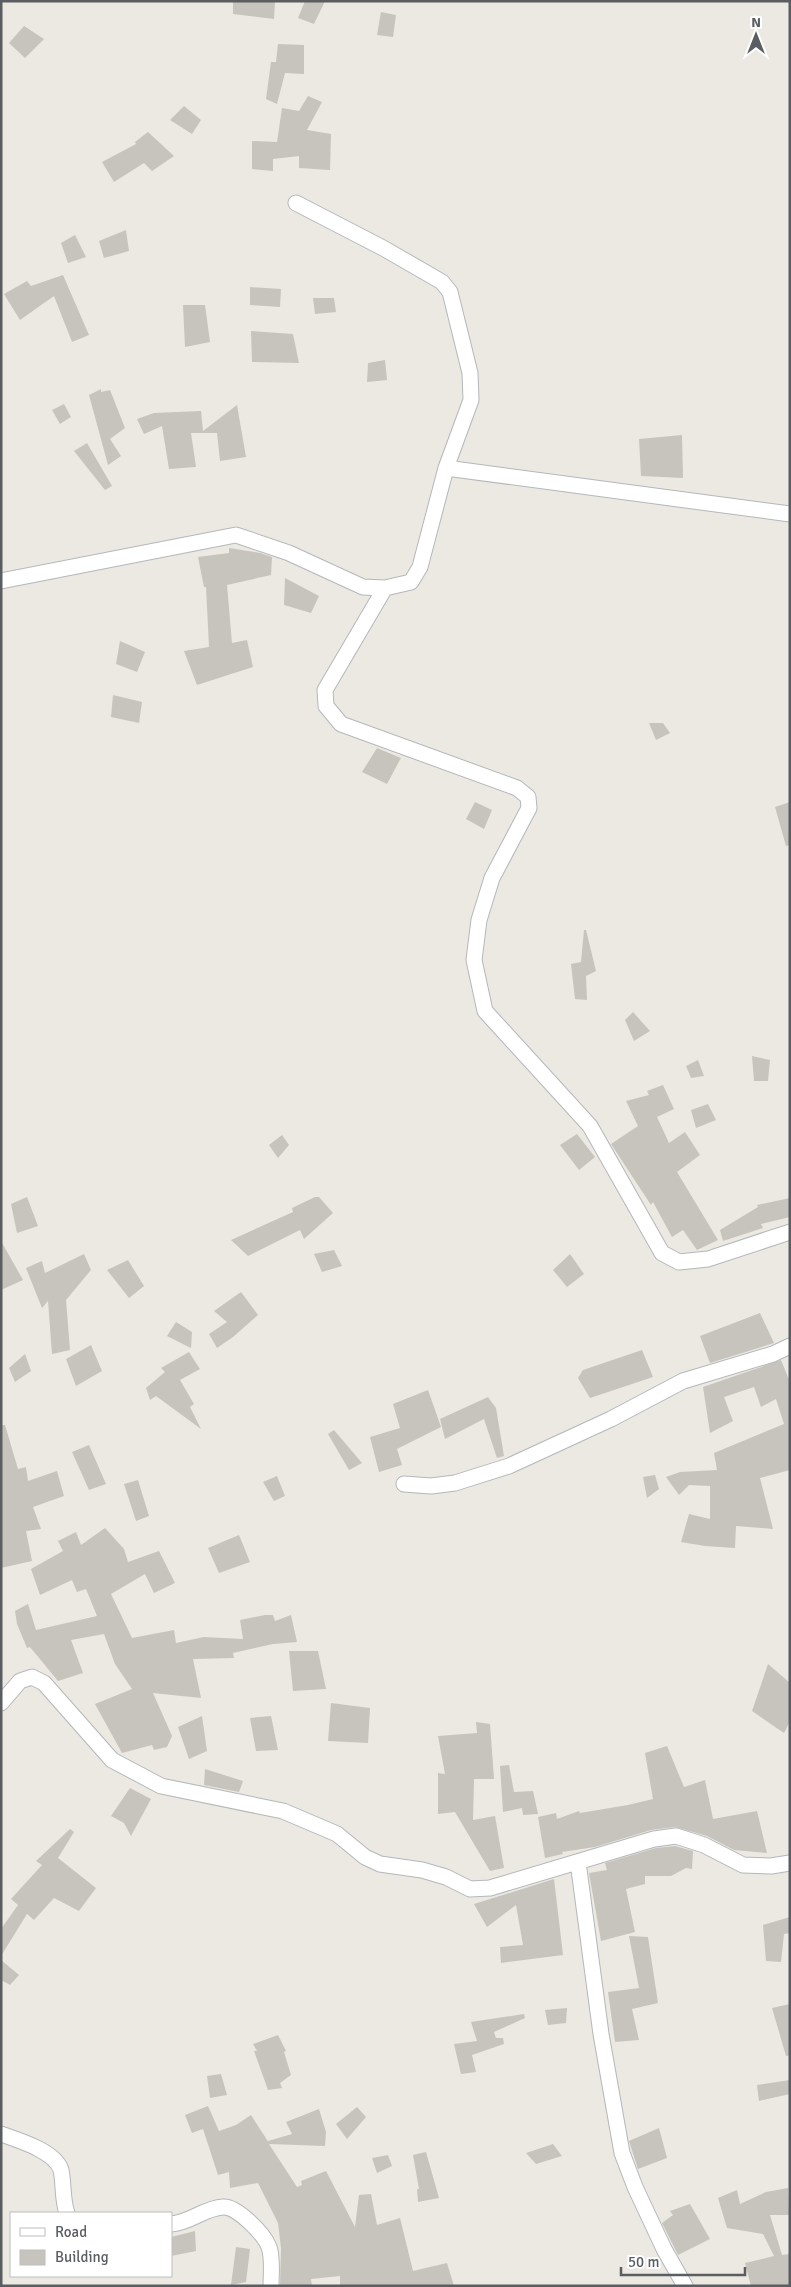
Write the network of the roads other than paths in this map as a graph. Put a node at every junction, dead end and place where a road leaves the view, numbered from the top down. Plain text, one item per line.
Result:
1 (296, 203) dead end
2 (446, 468) junction
3 (790, 514) edge
4 (1, 581) edge
5 (385, 588) junction
6 (790, 1232) edge
7 (790, 1346) edge
8 (404, 1484) dead end
9 (1, 1703) edge
10 (578, 1862) junction
11 (790, 1863) edge
12 (1, 2134) edge
13 (67, 2212) edge
14 (172, 2224) edge
15 (271, 2286) edge
16 (686, 2286) edge

1 - 2 street
2 - 3 street
2 - 5 street
4 - 5 street
5 - 6 street
7 - 8 street
9 - 10 street
10 - 11 street
10 - 16 street
12 - 13 street
14 - 15 street

